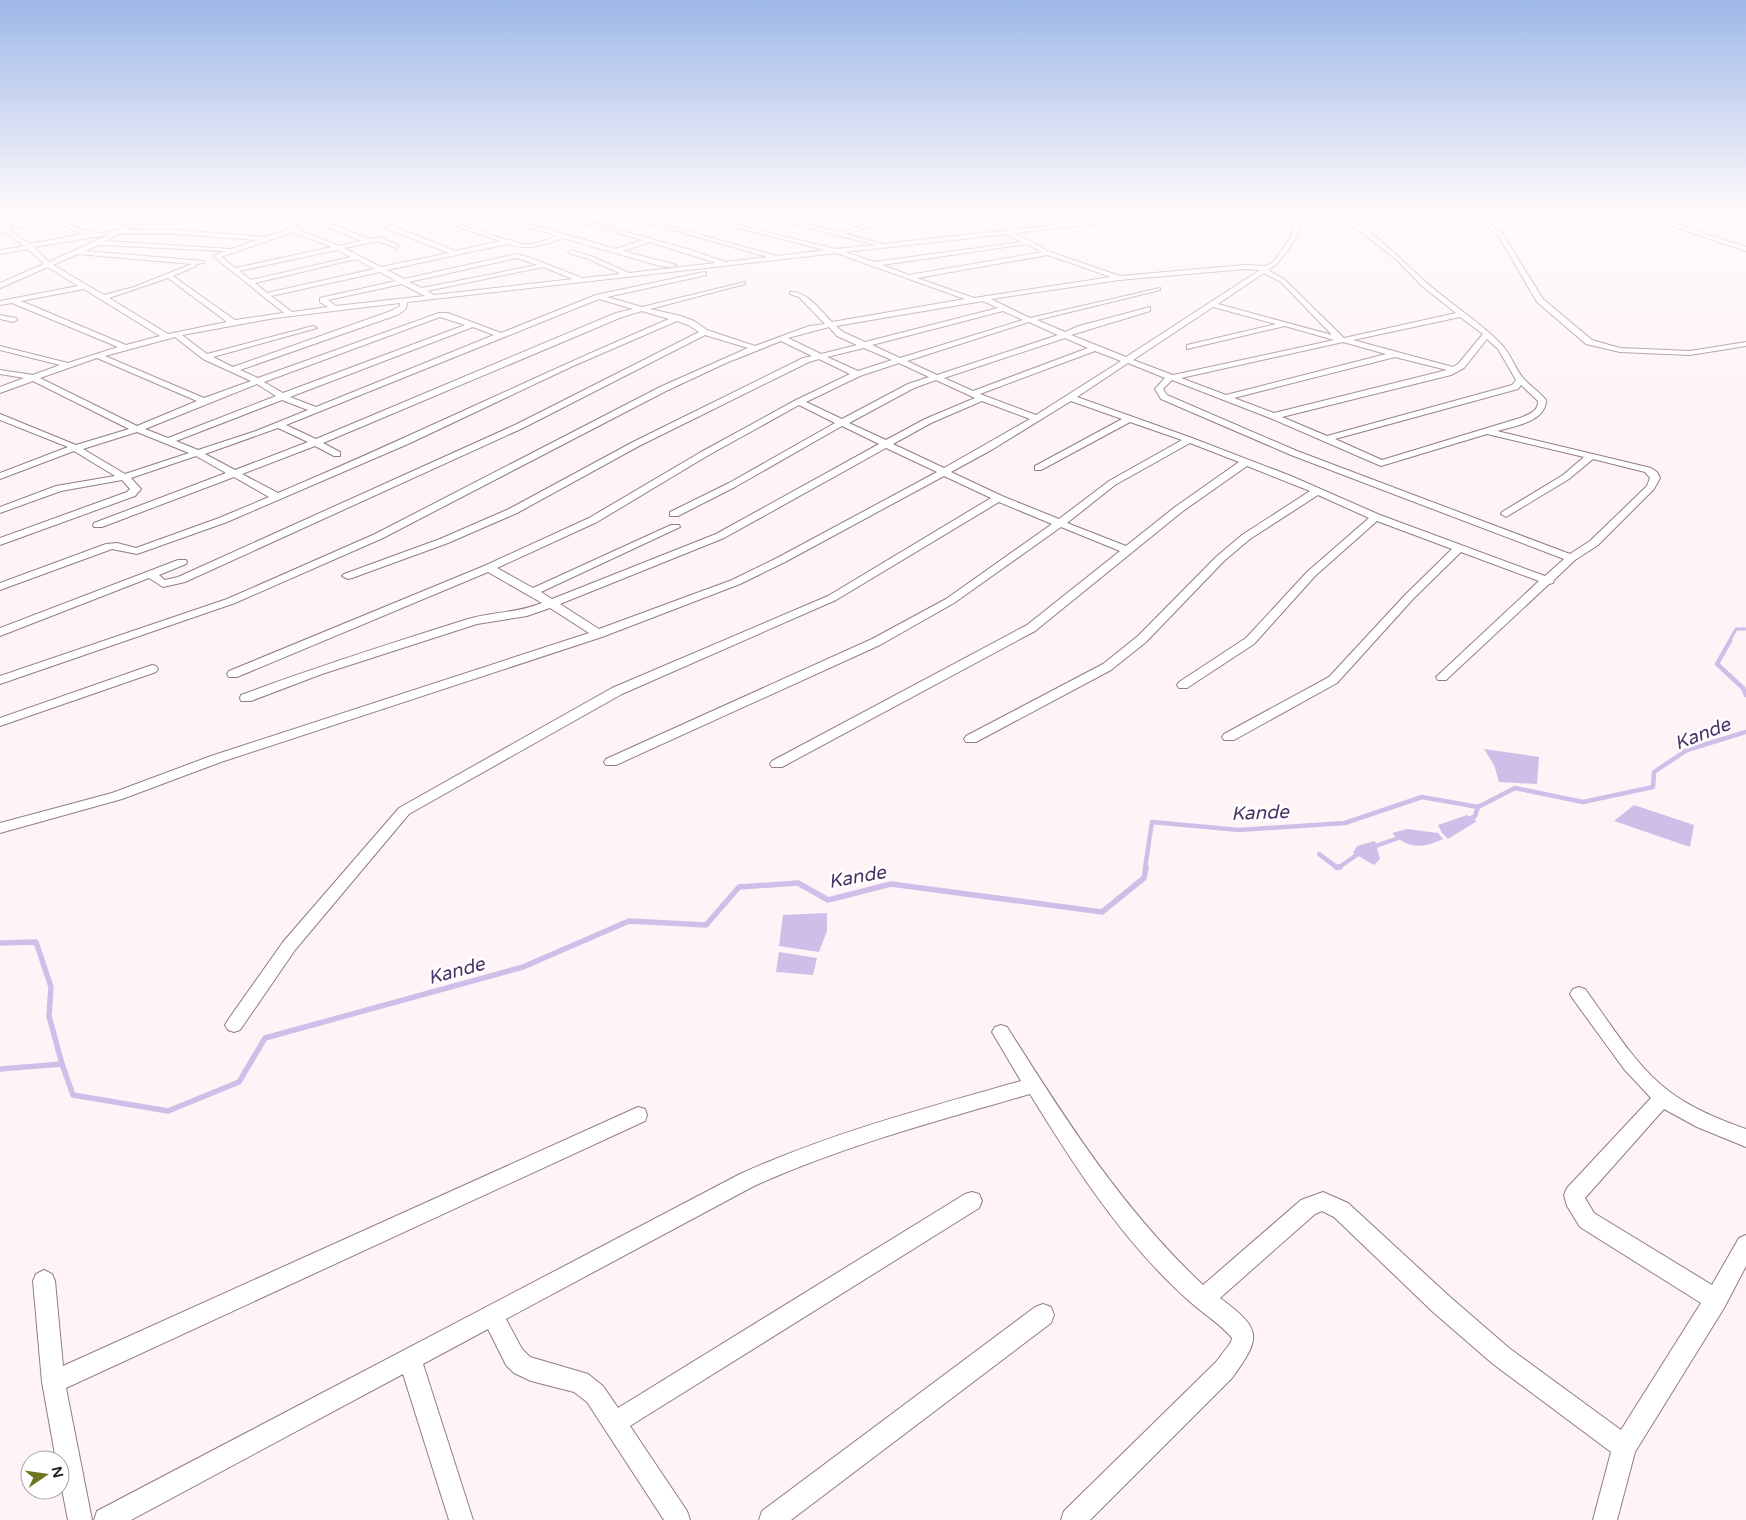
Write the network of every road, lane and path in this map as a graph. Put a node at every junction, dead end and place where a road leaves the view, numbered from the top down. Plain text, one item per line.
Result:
1 (1, 284) edge
2 (78, 284) edge
3 (145, 284) edge
4 (181, 284) edge
5 (253, 284) edge
6 (312, 284) edge
7 (389, 284) edge
8 (407, 284) edge
9 (454, 284) edge
10 (550, 284) edge
11 (664, 284) edge
12 (739, 284) edge
13 (929, 284) edge
14 (1080, 284) edge
15 (1139, 284) edge
16 (1242, 284) edge
17 (1286, 284) edge
18 (1423, 284) edge
19 (1530, 284) edge
20 (83, 287) junction
21 (11, 289) dead end
22 (420, 291) junction
23 (792, 292) dead end
24 (266, 294) junction
25 (16, 297) junction
26 (103, 298) junction
27 (434, 298) junction
28 (599, 298) junction
29 (985, 298) junction
30 (974, 300) junction
31 (404, 301) junction
32 (0, 303) edge
33 (1211, 304) junction
34 (334, 308) junction
35 (643, 309) junction
36 (1004, 309) junction
37 (1146, 309) dead end
38 (290, 314) junction
39 (1462, 314) junction
40 (0, 317) edge
41 (678, 318) junction
42 (13, 320) dead end
43 (1029, 320) junction
44 (234, 323) junction
45 (1285, 324) junction
46 (472, 325) junction
47 (829, 325) junction
48 (313, 328) dead end
49 (704, 332) junction
50 (176, 334) junction
51 (1487, 334) junction
52 (502, 335) junction
53 (1065, 335) junction
54 (166, 336) junction
55 (781, 338) junction
56 (1342, 339) junction
57 (860, 344) junction
58 (1746, 344) edge
59 (125, 347) junction
60 (1190, 347) dead end
61 (0, 348) edge
62 (754, 348) junction
63 (1095, 348) junction
64 (1397, 354) junction
65 (817, 355) junction
66 (99, 356) junction
67 (206, 357) junction
68 (1125, 360) junction
69 (896, 361) junction
70 (68, 365) junction
71 (232, 370) junction
72 (1454, 370) junction
73 (0, 372) edge
74 (857, 374) junction
75 (32, 378) junction
76 (937, 378) junction
77 (1169, 378) junction
78 (1520, 380) junction
79 (259, 382) junction
80 (0, 390) edge
81 (972, 394) junction
82 (283, 397) junction
83 (982, 398) junction
84 (1070, 398) junction
85 (1224, 398) junction
86 (204, 401) junction
87 (799, 402) junction
88 (316, 410) junction
89 (1273, 416) junction
90 (0, 417) edge
91 (1036, 418) junction
92 (1129, 419) junction
93 (841, 423) junction
94 (277, 425) junction
95 (138, 429) junction
96 (1485, 431) junction
97 (1327, 439) junction
98 (1189, 440) junction
99 (169, 441) junction
100 (315, 443) junction
101 (886, 444) junction
102 (75, 448) junction
103 (198, 453) junction
104 (337, 454) dead end
105 (1592, 455) junction
106 (1246, 462) junction
107 (1038, 468) dead end
108 (944, 472) junction
109 (235, 474) junction
110 (0, 476) edge
111 (124, 477) junction
112 (1317, 491) junction
113 (277, 497) junction
114 (998, 498) junction
115 (0, 510) edge
116 (674, 514) dead end
117 (1506, 514) dead end
118 (1376, 516) junction
119 (1060, 524) junction
120 (98, 525) dead end
121 (675, 527) dead end
122 (0, 542) edge
123 (1460, 547) junction
124 (1128, 551) junction
125 (1571, 558) junction
126 (182, 562) dead end
127 (488, 568) junction
128 (151, 574) junction
129 (348, 576) dead end
130 (1549, 581) junction
131 (0, 587) edge
132 (534, 592) junction
133 (552, 603) junction
134 (0, 632) edge
135 (598, 634) junction
136 (152, 669) dead end
137 (232, 674) dead end
138 (1442, 677) dead end
139 (0, 680) edge
140 (1183, 685) dead end
141 (246, 698) dead end
142 (0, 722) edge
143 (1229, 737) dead end
144 (971, 739) dead end
145 (611, 762) dead end
146 (777, 764) dead end
147 (0, 828) edge
148 (1579, 994) dead end
149 (234, 1025) dead end
150 (1001, 1032) dead end
151 (1034, 1085) junction
152 (1663, 1097) junction
153 (638, 1115) dead end
154 (1746, 1138) edge
155 (972, 1201) dead end
156 (1746, 1245) edge
157 (44, 1281) dead end
158 (1203, 1299) junction
159 (1716, 1300) junction
160 (492, 1315) junction
161 (1043, 1315) dead end
162 (410, 1359) junction
163 (53, 1382) junction
164 (614, 1423) junction
165 (1624, 1447) junction
166 (80, 1520) edge
167 (106, 1520) edge
168 (461, 1520) edge
169 (678, 1520) edge
170 (771, 1520) edge
171 (1073, 1520) edge
172 (1605, 1520) edge

1 - 21 street
2 - 20 street
3 - 26 street
4 - 44 street
5 - 24 street
6 - 24 street
7 - 34 street
8 - 22 street
9 - 22 street
10 - 27 street
11 - 28 street
12 - 35 street
13 - 30 street
14 - 29 street
15 - 43 street
16 - 33 street
17 - 56 street
18 - 39 street
19 - 58 street
20 - 25 street
20 - 26 street
22 - 27 street
23 - 47 street
24 - 38 street
25 - 32 street
25 - 59 street
26 - 54 street
27 - 31 street
28 - 35 street
28 - 52 street
29 - 30 street
29 - 36 street
30 - 47 street
31 - 34 street
31 - 71 street
33 - 45 street
33 - 68 street
34 - 38 street
35 - 41 street
35 - 100 street
36 - 43 street
36 - 57 street
37 - 53 street
38 - 44 street
39 - 51 street
39 - 56 street
40 - 42 street
41 - 49 street
41 - 113 street
43 - 53 street
43 - 69 street
44 - 50 street
45 - 56 street
45 - 60 street
46 - 52 street
46 - 79 street
46 - 82 street
47 - 55 street
47 - 57 street
48 - 67 street
49 - 62 street
49 - 128 street
50 - 54 street
50 - 67 street
51 - 72 street
51 - 78 street
52 - 88 street
53 - 63 street
53 - 76 street
54 - 59 street
55 - 62 street
55 - 65 street
56 - 64 street
56 - 77 street
57 - 65 street
57 - 69 street
59 - 66 street
61 - 70 street
62 - 139 street
63 - 68 street
63 - 81 street
64 - 72 street
64 - 85 street
65 - 74 street
65 - 129 street
66 - 70 street
66 - 86 street
67 - 71 street
68 - 77 street
68 - 84 street
69 - 74 street
69 - 76 street
70 - 75 street
71 - 79 street
72 - 89 street
73 - 75 street
74 - 87 street
75 - 80 street
75 - 95 street
76 - 81 street
76 - 93 street
77 - 85 street
77 - 125 street
78 - 96 street
78 - 97 street
79 - 82 street
79 - 86 street
81 - 83 street
82 - 88 street
82 - 99 street
83 - 91 street
83 - 101 street
84 - 91 street
84 - 92 street
85 - 89 street
86 - 95 street
87 - 93 street
87 - 127 street
88 - 94 street
89 - 97 street
90 - 102 street
91 - 108 street
92 - 98 street
92 - 107 street
93 - 101 street
93 - 116 street
94 - 100 street
94 - 103 street
95 - 99 street
95 - 102 street
96 - 97 street
96 - 105 street
98 - 106 street
98 - 119 street
99 - 103 street
100 - 104 street
100 - 109 street
101 - 108 street
101 - 133 street
102 - 110 street
102 - 111 street
103 - 109 street
103 - 111 street
105 - 117 street
105 - 125 street
106 - 112 street
106 - 124 street
108 - 114 street
108 - 135 street
109 - 113 street
109 - 120 street
111 - 115 street
111 - 122 street
112 - 118 street
112 - 144 street
113 - 131 street
114 - 119 street
114 - 149 street
118 - 123 street
118 - 140 street
119 - 124 street
119 - 145 street
121 - 132 street
123 - 130 street
123 - 143 street
124 - 146 street
125 - 130 street
126 - 128 street
127 - 132 street
127 - 137 street
128 - 134 street
130 - 138 street
132 - 133 street
133 - 135 street
133 - 141 street
135 - 147 street
136 - 142 street
148 - 152 street
150 - 151 street
151 - 158 street
151 - 160 street
152 - 154 street
152 - 159 street
153 - 163 street
155 - 164 street
156 - 159 street
157 - 163 street
158 - 165 street
158 - 171 street
159 - 165 street
160 - 162 street
160 - 164 street
161 - 170 street
162 - 167 street
162 - 168 street
163 - 166 street
164 - 169 street
165 - 172 street

